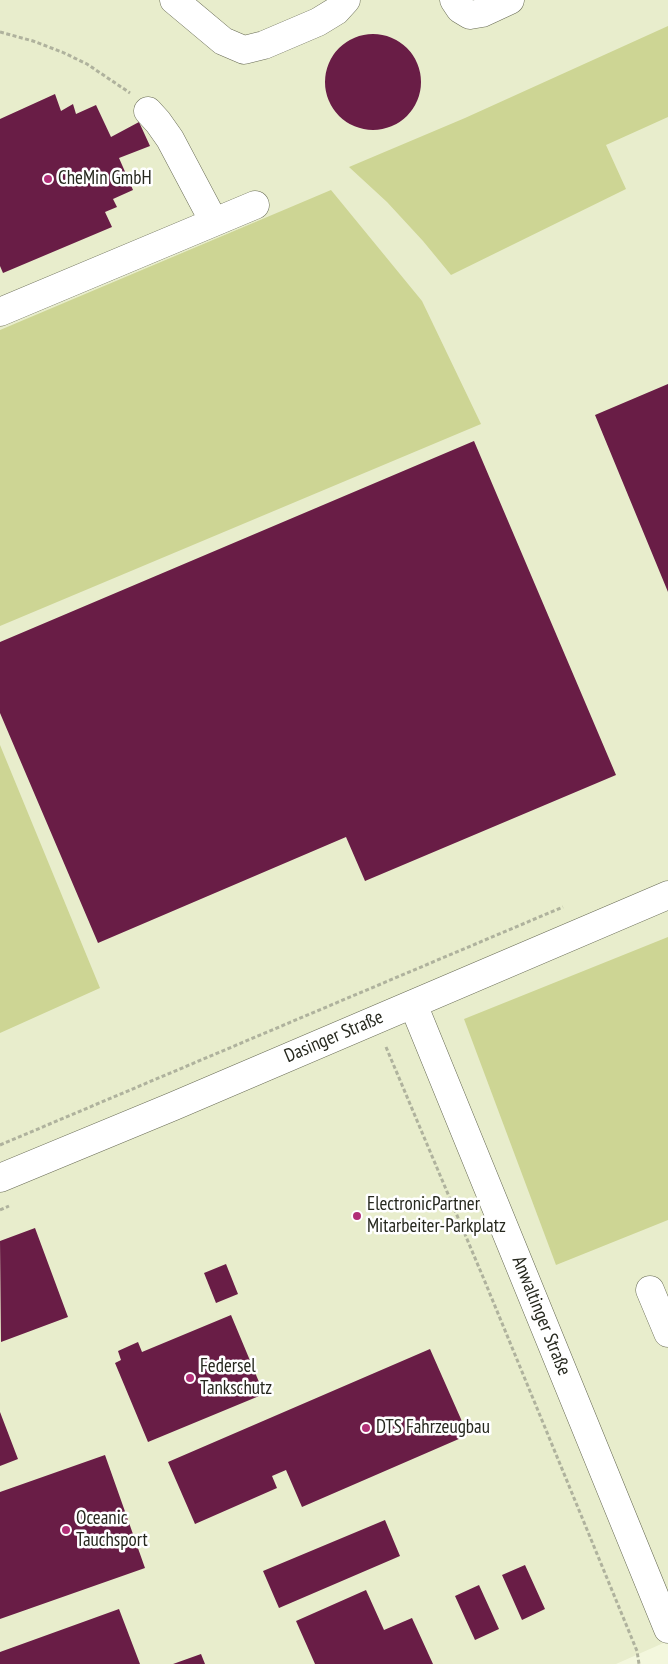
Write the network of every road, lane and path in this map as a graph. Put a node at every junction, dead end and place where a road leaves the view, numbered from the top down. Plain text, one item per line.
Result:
1 (174, 0) edge
2 (346, 0) edge
3 (454, 0) edge
4 (510, 0) edge
5 (0, 32) edge
6 (148, 111) joint
7 (255, 205) dead end
8 (214, 222) junction
9 (0, 312) edge
10 (668, 895) edge
11 (570, 904) dead end
12 (413, 1004) junction
13 (385, 1046) dead end
14 (0, 1145) edge
15 (0, 1178) edge
16 (650, 1290) dead end
17 (668, 1333) edge
18 (668, 1629) edge
19 (639, 1664) edge

1 - 2 street
3 - 4 street
5 - 6 path
6 - 8 street
7 - 8 street
8 - 9 street
10 - 12 street, Dasinger Straße
11 - 14 path
12 - 15 street, Dasinger Straße
12 - 18 street, Anwaltinger Straße
13 - 19 path
16 - 17 street

